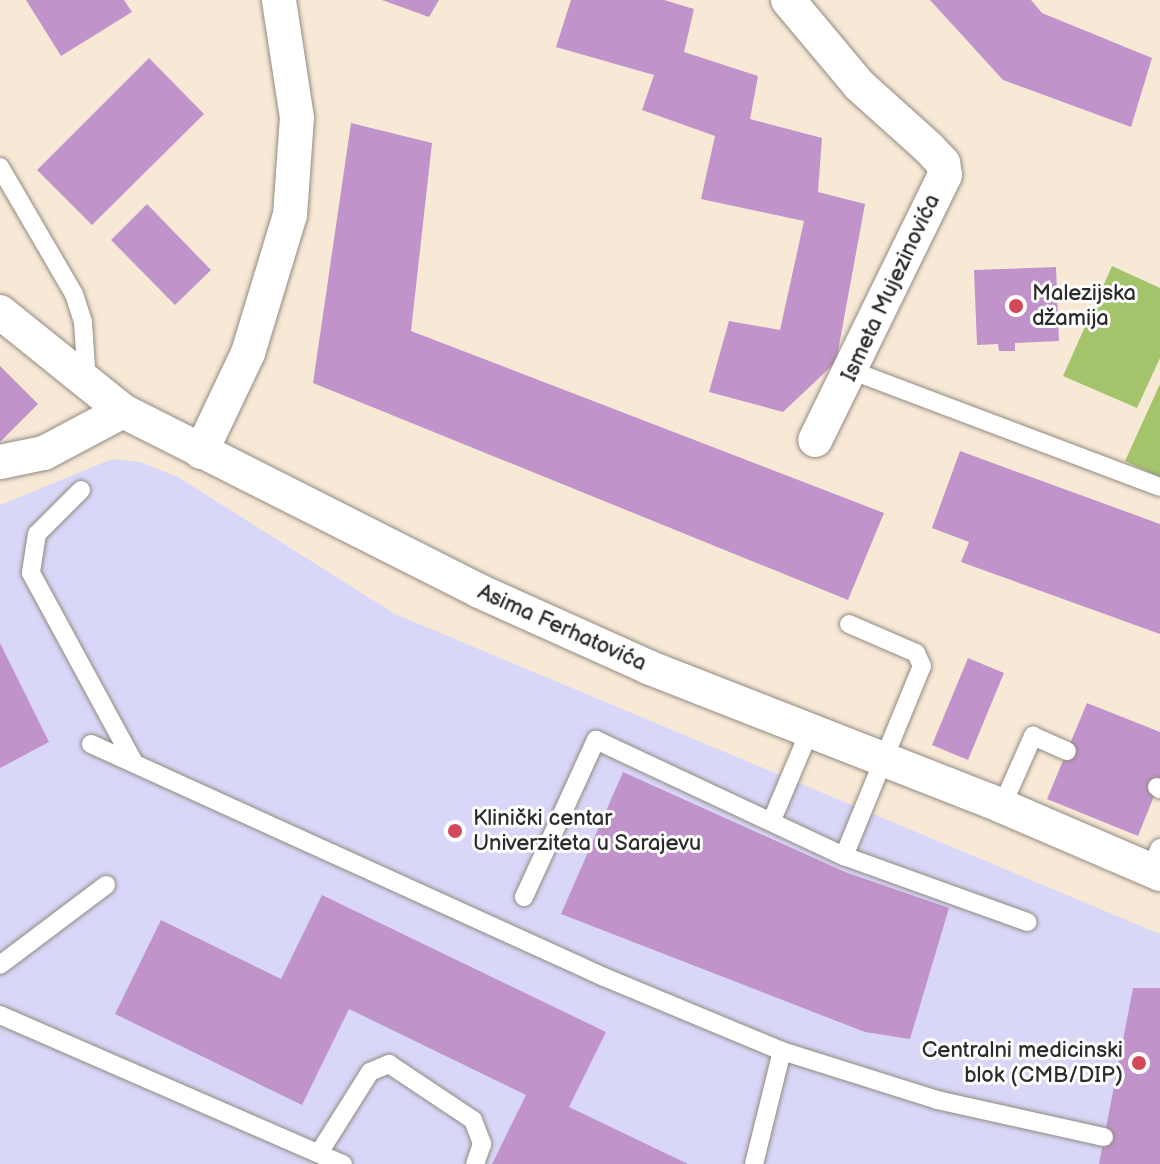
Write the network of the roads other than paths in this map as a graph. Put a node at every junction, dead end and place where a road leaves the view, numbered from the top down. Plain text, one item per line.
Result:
1 (279, 0) edge
2 (788, 0) edge
3 (0, 167) edge
4 (0, 312) edge
5 (853, 371) junction
6 (87, 382) junction
7 (123, 411) junction
8 (815, 440) dead end
9 (201, 452) junction
10 (0, 462) edge
11 (1160, 487) edge
12 (81, 490) dead end
13 (849, 624) dead end
14 (809, 732) junction
15 (91, 744) dead end
16 (1067, 751) dead end
17 (886, 761) junction
18 (134, 763) junction
19 (1002, 806) junction
20 (772, 820) junction
21 (844, 856) junction
22 (1157, 864) edge
23 (106, 885) dead end
24 (524, 897) dead end
25 (1027, 922) dead end
26 (0, 965) edge
27 (0, 1015) edge
28 (782, 1051) junction
29 (1104, 1137) dead end
30 (319, 1153) junction
31 (343, 1164) edge
32 (475, 1164) edge
33 (754, 1164) edge

1 - 9 street
2 - 5 street, Ismeta Mujezinovića
3 - 6 lane
4 - 6 street, Asima Ferhatovića
5 - 8 street, Ismeta Mujezinovića
5 - 11 lane
6 - 7 street, Asima Ferhatovića
7 - 9 street, Asima Ferhatovića
7 - 10 street
9 - 14 street, Asima Ferhatovića
12 - 18 lane
13 - 17 lane
14 - 17 street, Asima Ferhatovića
14 - 20 lane
15 - 18 lane
16 - 19 lane
17 - 19 street, Asima Ferhatovića
17 - 21 lane
18 - 28 lane
19 - 22 street, Asima Ferhatovića
20 - 21 lane
20 - 24 lane
21 - 25 lane
23 - 26 lane
27 - 30 lane
28 - 29 lane
28 - 33 lane
30 - 31 lane
30 - 32 lane

